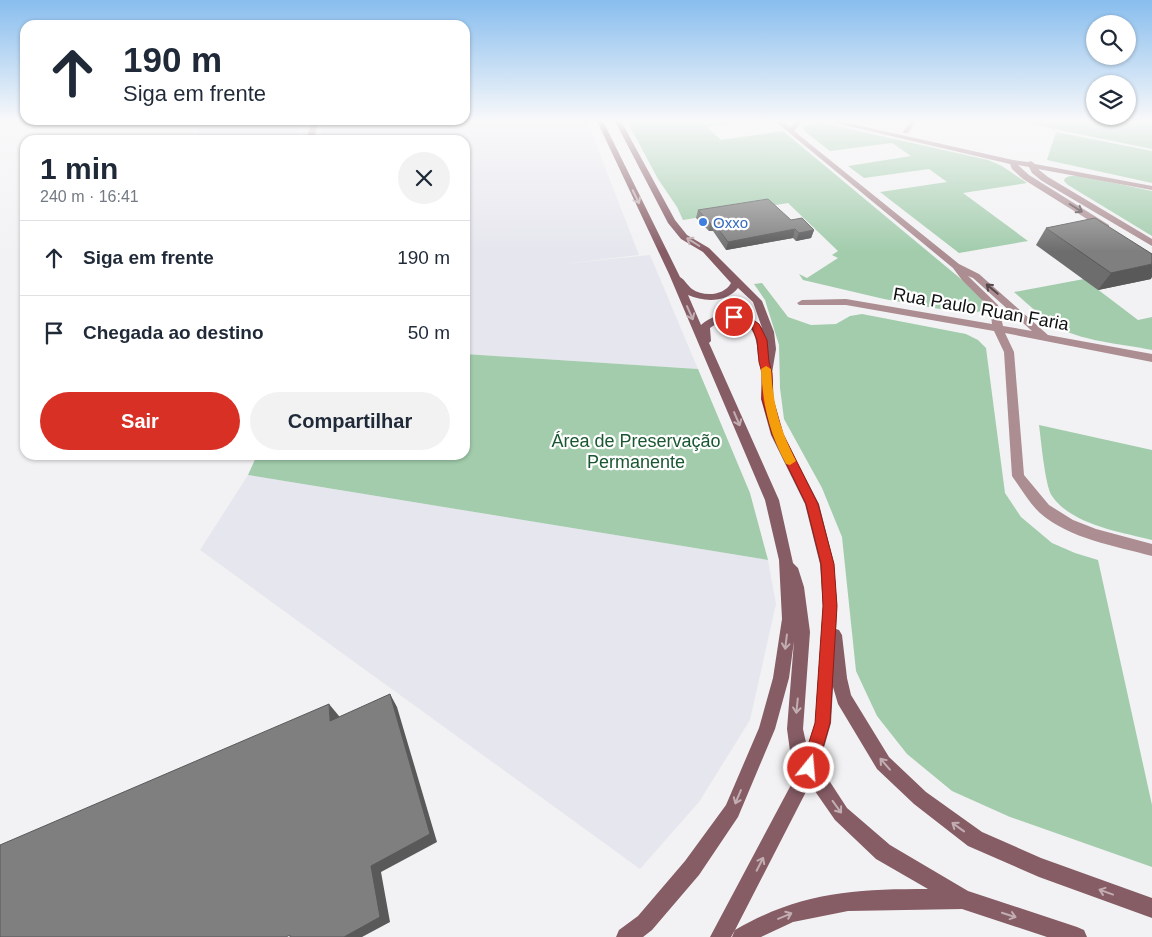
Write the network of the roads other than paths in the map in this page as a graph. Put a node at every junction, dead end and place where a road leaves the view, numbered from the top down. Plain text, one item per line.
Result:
1 (621, 165) edge
2 (641, 165) edge
3 (833, 165) edge
4 (1015, 165) edge
5 (1031, 165) edge
6 (1043, 165) edge
7 (1049, 165) edge
8 (1067, 172) junction
9 (1051, 182) junction
10 (1035, 183) junction
11 (1131, 183) junction
12 (1152, 188) edge
13 (1110, 230) edge
14 (1152, 243) edge
15 (956, 266) junction
16 (730, 273) junction
17 (674, 274) junction
18 (802, 303) dead end
19 (1025, 317) junction
20 (998, 328) junction
21 (1026, 334) junction
22 (1046, 338) junction
23 (707, 351) junction
24 (1010, 352) junction
25 (1152, 358) edge
26 (767, 373) junction
27 (782, 537) junction
28 (1152, 550) edge
29 (830, 606) junction
30 (809, 768) junction
31 (963, 899) junction
32 (1152, 908) edge
33 (626, 937) edge
34 (720, 937) edge
35 (742, 937) edge
36 (1077, 937) edge

1 -> 17 main road
16 -> 2 main road
3 - 15 street
4 - 10 street
5 - 9 street
6 - 8 street
7 - 11 street
8 - 9 street
8 - 11 street
9 - 10 street
9 - 14 street
10 -> 13 street
11 - 12 street
19 -> 15 street
15 - 20 street
16 - 17 main road
16 - 26 main road
17 -> 23 main road
18 - 20 street, Rua Paulo Ruan Faria
19 - 21 street
19 - 22 street
20 - 21 street, Rua Paulo Ruan Faria
20 - 24 street
21 - 22 street, Rua Paulo Ruan Faria
21 - 24 street
22 - 25 street, Rua Paulo Ruan Faria
23 - 26 main road
23 -> 27 main road
24 - 28 street
26 - 29 main road
27 -> 30 main road
27 -> 33 main road
29 - 30 main road
32 -> 29 main road
30 -> 31 main road
34 -> 30 main road
35 -> 31 main road
31 -> 36 main road

